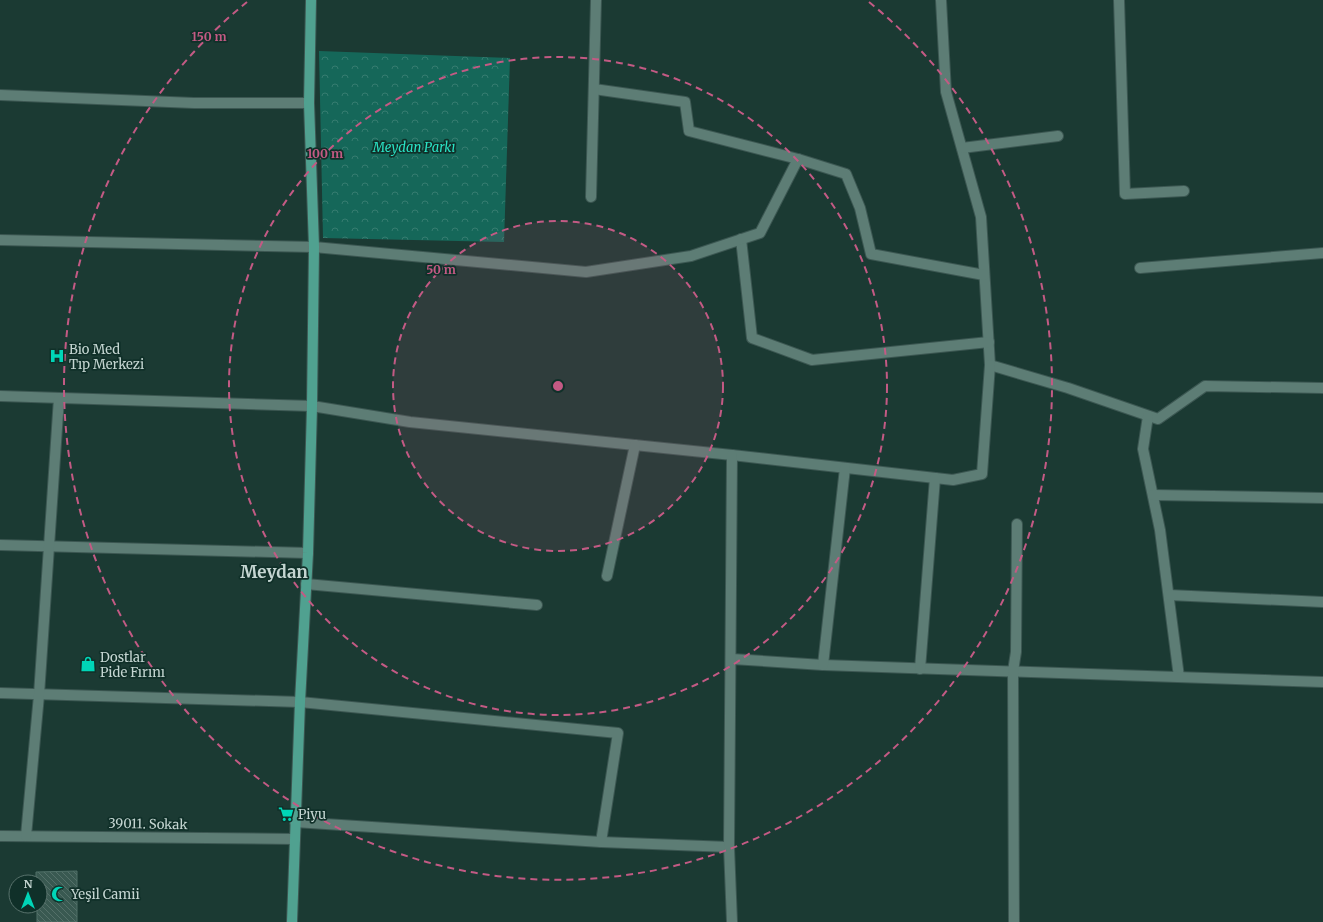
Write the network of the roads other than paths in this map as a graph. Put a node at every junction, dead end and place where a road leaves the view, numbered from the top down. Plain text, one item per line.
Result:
1 (310, 0) edge
2 (596, 0) edge
3 (941, 0) edge
4 (1119, 0) edge
5 (594, 89) junction
6 (0, 95) edge
7 (309, 103) junction
8 (1058, 136) dead end
9 (962, 148) junction
10 (798, 158) junction
11 (1184, 191) dead end
12 (591, 197) dead end
13 (741, 239) junction
14 (0, 240) edge
15 (314, 247) junction
16 (1323, 253) edge
17 (1140, 268) dead end
18 (984, 275) junction
19 (989, 342) junction
20 (990, 365) junction
21 (1323, 388) edge
22 (0, 396) edge
23 (59, 398) junction
24 (312, 406) junction
25 (1148, 416) junction
26 (635, 444) junction
27 (732, 455) junction
28 (845, 468) junction
29 (935, 478) junction
30 (1153, 494) junction
31 (1323, 498) edge
32 (1017, 524) dead end
33 (0, 545) edge
34 (49, 546) junction
35 (308, 553) junction
36 (607, 576) dead end
37 (306, 584) junction
38 (1169, 595) junction
39 (1323, 602) edge
40 (537, 605) dead end
41 (732, 659) junction
42 (823, 665) junction
43 (920, 669) junction
44 (1013, 671) junction
45 (1179, 677) junction
46 (1323, 682) edge
47 (0, 693) edge
48 (39, 695) junction
49 (300, 702) junction
50 (295, 822) junction
51 (0, 836) edge
52 (26, 836) junction
53 (295, 839) junction
54 (601, 842) junction
55 (729, 847) junction
56 (292, 922) edge
57 (732, 922) edge
58 (1014, 922) edge

1 - 7 main road
2 - 5 street
3 - 9 street
4 - 11 street
5 - 10 street
5 - 12 street
6 - 7 street
7 - 15 main road
8 - 9 street
9 - 18 street
10 - 13 street
10 - 18 street
13 - 15 street
13 - 19 street
14 - 15 street
15 - 24 main road
16 - 17 street
18 - 19 street
19 - 20 street
20 - 25 street
20 - 29 street
21 - 25 street
22 - 23 street
23 - 24 street
23 - 34 street
24 - 26 street
24 - 35 main road
25 - 30 street
26 - 27 street
26 - 36 street
27 - 28 street
27 - 41 street
28 - 29 street
28 - 42 street
29 - 43 street
30 - 31 street
30 - 38 street
32 - 44 street
33 - 34 street
34 - 35 street
34 - 48 street
35 - 37 main road
37 - 40 street
37 - 49 main road
38 - 39 street
38 - 45 street
41 - 42 street
41 - 55 street
42 - 43 street
43 - 44 street
44 - 45 street
44 - 58 street
45 - 46 street
47 - 48 street
48 - 49 street
48 - 52 street
49 - 50 main road
49 - 54 street
50 - 53 main road
50 - 54 street
51 - 52 street, 39011. Sokak
52 - 53 street, 39011. Sokak
53 - 56 main road
54 - 55 street
55 - 57 street

